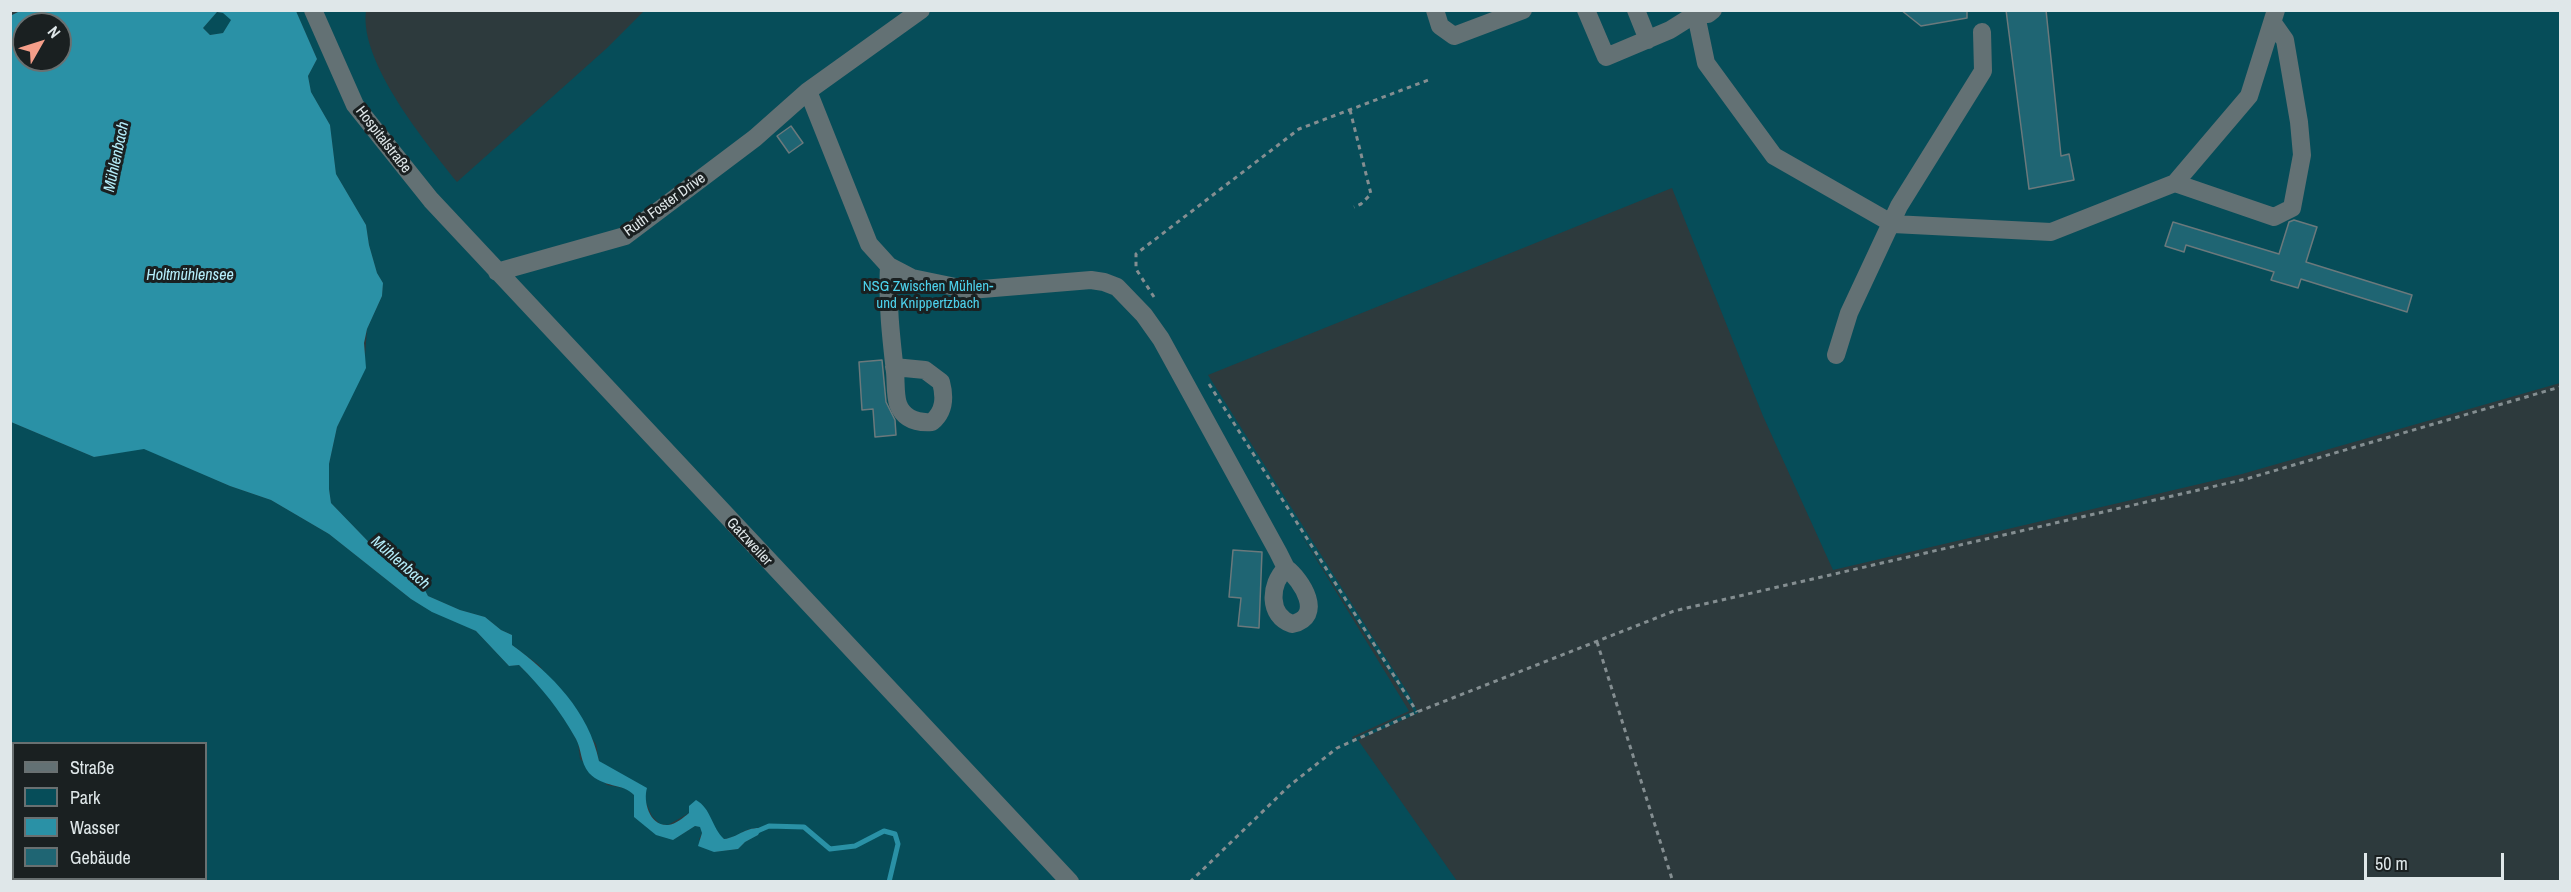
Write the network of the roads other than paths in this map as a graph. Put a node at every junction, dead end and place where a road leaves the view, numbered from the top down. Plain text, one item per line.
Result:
1 (313, 10) edge
2 (921, 10) edge
3 (1435, 10) edge
4 (1523, 10) edge
5 (1586, 10) edge
6 (1636, 10) edge
7 (1702, 12) edge
8 (2274, 17) edge
9 (1982, 32) dead end
10 (1648, 40) junction
11 (808, 91) junction
12 (2175, 183) junction
13 (431, 200) joint
14 (1893, 224) junction
15 (889, 266) junction
16 (497, 272) junction
17 (1836, 356) dead end
18 (894, 367) dead end
19 (1286, 568) dead end
20 (1071, 882) edge

1 - 13 street, Hospitalstraße
2 - 11 street, Ruth Foster Drive
3 - 4 street
5 - 10 street
6 - 10 street
7 - 10 street
7 - 14 street
8 - 12 street
8 - 12 street
9 - 14 street
11 - 15 street
11 - 16 street, Ruth Foster Drive
12 - 14 street
13 - 16 street, Gatzweiler
14 - 17 street
15 - 18 street
15 - 19 street
16 - 20 street, Gatzweiler

